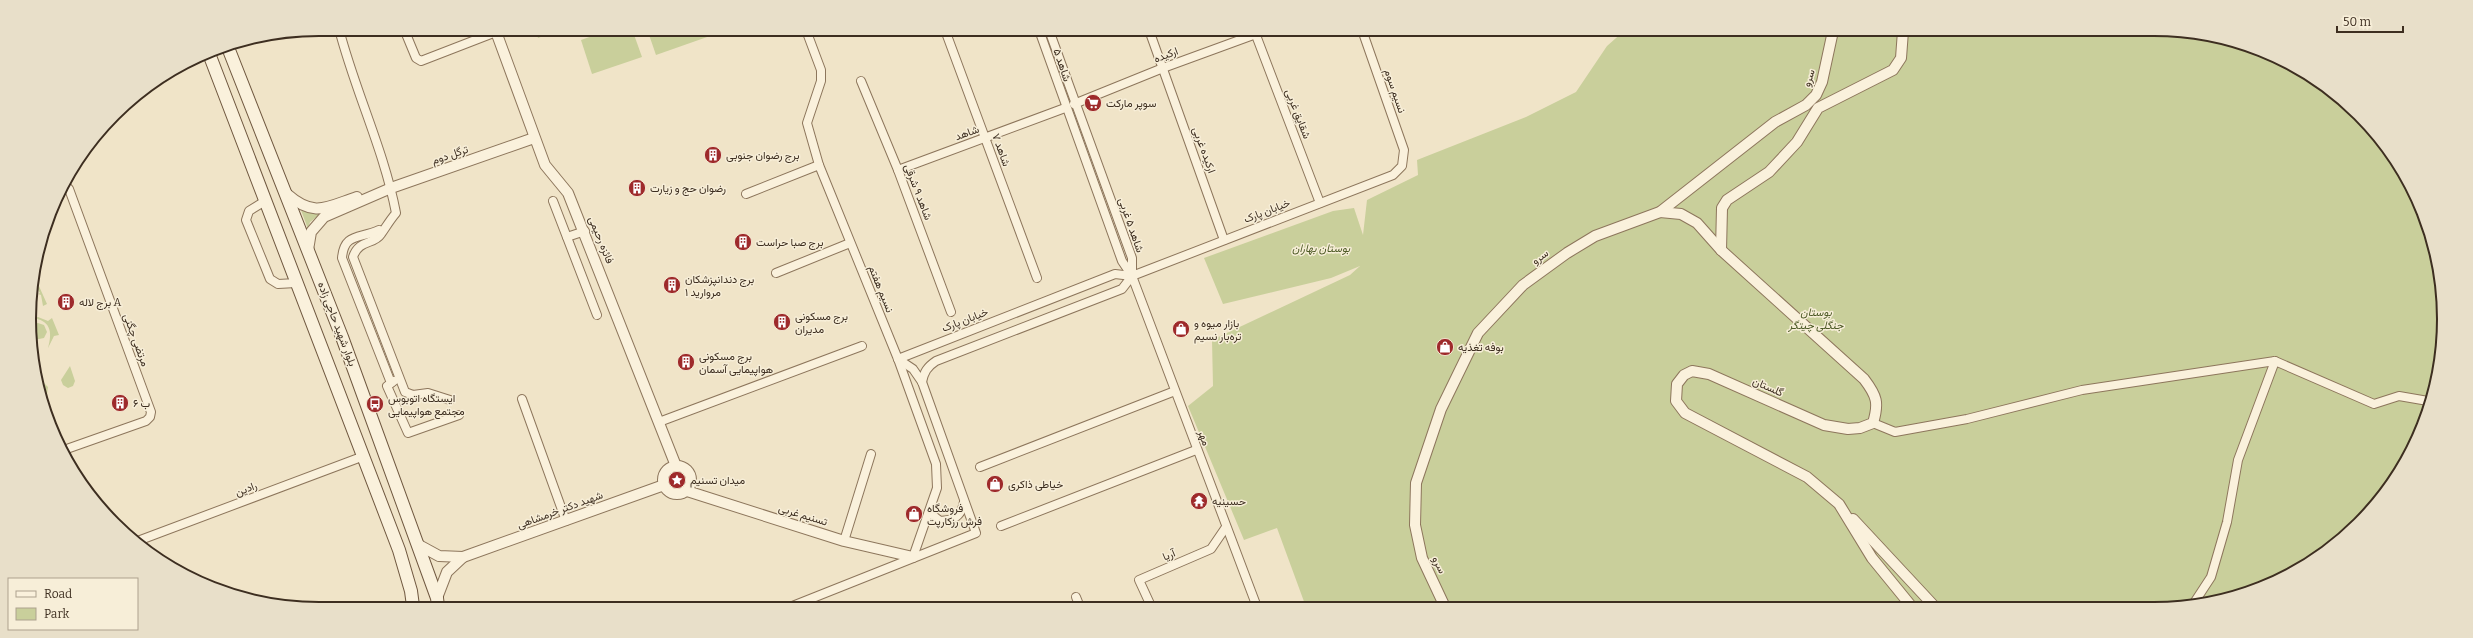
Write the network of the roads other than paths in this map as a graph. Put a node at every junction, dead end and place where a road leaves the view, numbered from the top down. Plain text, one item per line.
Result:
1 (341, 36) edge
2 (407, 36) edge
3 (483, 36) edge
4 (497, 36) edge
5 (808, 36) edge
6 (947, 36) edge
7 (1041, 36) edge
8 (1051, 36) edge
9 (1151, 36) edge
10 (1245, 36) edge
11 (1257, 36) edge
12 (1364, 36) edge
13 (1832, 36) edge
14 (1903, 36) edge
15 (229, 51) edge
16 (211, 58) edge
17 (1163, 68) junction
18 (861, 81) dead end
19 (1074, 104) junction
20 (1065, 108) junction
21 (534, 138) junction
22 (985, 138) junction
23 (1404, 160) joint
24 (819, 166) junction
25 (898, 170) junction
26 (68, 188) edge
27 (391, 188) junction
28 (287, 194) junction
29 (374, 194) junction
30 (746, 194) dead end
31 (265, 201) junction
32 (553, 201) dead end
33 (1320, 202) junction
34 (1660, 212) junction
35 (384, 228) junction
36 (585, 231) junction
37 (567, 237) junction
38 (1224, 240) junction
39 (850, 243) junction
40 (1721, 250) junction
41 (309, 255) junction
42 (291, 270) junction
43 (776, 273) dead end
44 (1132, 276) junction
45 (1036, 278) dead end
46 (296, 283) junction
47 (951, 312) dead end
48 (597, 315) dead end
49 (862, 346) dead end
50 (898, 359) junction
51 (2275, 361) junction
52 (400, 379) junction
53 (922, 382) junction
54 (390, 383) junction
55 (1175, 391) junction
56 (522, 399) dead end
57 (450, 400) dead end
58 (2425, 400) edge
59 (459, 415) dead end
60 (659, 422) junction
61 (1873, 423) junction
62 (68, 449) edge
63 (1196, 450) junction
64 (872, 454) dead end
65 (364, 456) junction
66 (676, 466) junction
67 (980, 467) dead end
68 (664, 485) junction
69 (686, 491) junction
70 (964, 501) junction
71 (1839, 504) junction
72 (929, 512) junction
73 (566, 521) junction
74 (1001, 526) dead end
75 (1226, 527) junction
76 (141, 540) edge
77 (844, 541) junction
78 (417, 544) junction
79 (463, 557) junction
80 (913, 557) junction
81 (1076, 597) dead end
82 (2197, 599) edge
83 (412, 602) edge
84 (437, 602) edge
85 (439, 602) edge
86 (800, 602) edge
87 (1078, 602) edge
88 (1149, 602) edge
89 (1255, 602) edge
90 (1443, 602) edge
91 (1909, 602) edge
92 (1931, 602) edge

1 - 27 street
2 - 3 street
4 - 21 street, فائزه رحیمی
5 - 24 street, نسیم هفتم
6 - 22 street, شاهد ۷
7 - 20 street, شاهد ۵
8 - 19 street, شاهد ۵
9 - 17 street, ارکیده غربی
10 - 17 street, ارکیده
11 - 33 street, شقایق غربی
12 - 23 street, نسیم سوم
13 - 34 street, سرو
14 - 40 street
15 - 28 main road, بلوار شهید حاجی زاده
16 - 31 main road, بلوار شهید حاجی زاده
17 - 19 street, ارکیده
17 - 38 street, ارکیده غربی
18 - 25 street, شاهد ۹ شرقی
19 - 44 street, شاهد ۵ غربی
20 - 22 street, شاهد
20 - 44 street, شاهد ۵ غربی
21 - 27 street, ترگل دوم
21 - 36 street, فائزه رحیمی
22 - 25 street, شاهد
22 - 45 street, شاهد ۷
23 - 33 street, خیابان پارک
24 - 30 street
24 - 39 street, نسیم هفتم
25 - 47 street, شاهد ۹ شرقی
26 - 62 street, مرتضی چگنی
27 - 29 street, ترگل دوم
27 - 35 street
28 - 29 street, ترگل دوم
28 - 41 main road, بلوار شهید حاجی زاده
29 - 41 street, ترگل دوم
31 - 42 main road, بلوار شهید حاجی زاده
31 - 46 street
32 - 37 street
33 - 38 street, خیابان پارک
34 - 40 street
34 - 90 street, سرو
35 - 52 street
35 - 54 street
36 - 37 street
36 - 60 street, فائزه رحیمی
37 - 48 street
38 - 44 street, خیابان پارک
39 - 43 street
39 - 50 street, نسیم هفتم
40 - 61 street
41 - 42 main road
41 - 78 main road, بلوار شهید حاجی زاده
42 - 46 main road, بلوار شهید حاجی زاده
44 - 50 street, خیابان پارک
44 - 53 street, خیابان پارک
44 - 55 street, مهر
46 - 65 main road, بلوار شهید حاجی زاده
49 - 60 street
50 - 53 street
50 - 72 street, نسیم هفتم
51 - 58 street
51 - 61 street
51 - 82 street
52 - 54 street
52 - 57 street
53 - 70 street
54 - 59 street
55 - 63 street, مهر
55 - 67 street
56 - 73 street
60 - 66 street, فائزه رحیمی
61 - 71 street, گلستان
63 - 74 street
63 - 75 street, مهر
64 - 77 street
65 - 76 street, رادین
65 - 83 main road, بلوار شهید حاجی زاده
66 - 68 street
66 - 69 street
68 - 69 street
68 - 73 street, شهید دکتر خرمشاهی
69 - 77 street, تسنیم غربی
70 - 72 street
70 - 80 street
71 - 91 street, گلستان
71 - 92 street
72 - 80 street, نسیم هفتم
73 - 79 street, شهید دکتر خرمشاهی
75 - 88 street, آریا
75 - 89 street, مهر
77 - 80 street, تسنیم غربی
78 - 79 street, شهید دکتر خرمشاهی
78 - 84 main road, بلوار شهید حاجی زاده
79 - 85 street, شهید دکتر خرمشاهی
80 - 86 street
81 - 87 street

